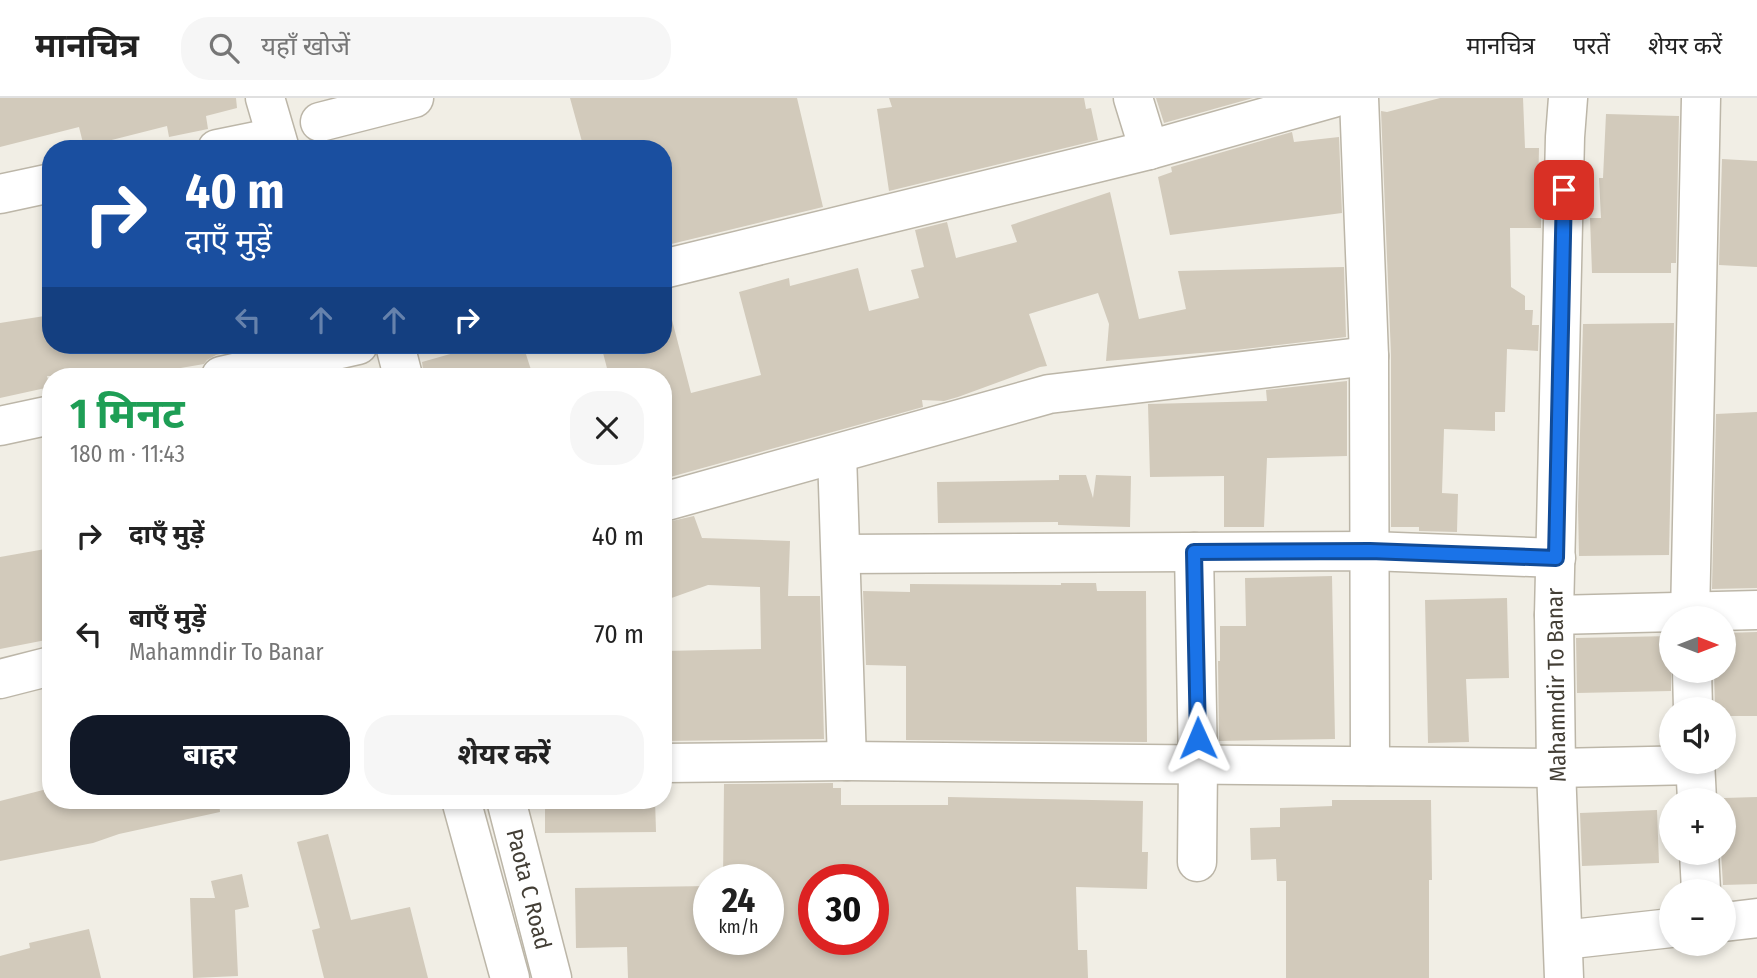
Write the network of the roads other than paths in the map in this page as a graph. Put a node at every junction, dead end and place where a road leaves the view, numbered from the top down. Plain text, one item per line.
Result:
1 (265, 98) edge
2 (414, 98) edge
3 (1133, 98) edge
4 (1333, 98) edge
5 (1359, 98) edge
6 (1568, 98) edge
7 (1701, 98) edge
8 (320, 123) edge
9 (277, 140) edge
10 (1149, 150) junction
11 (42, 185) edge
12 (0, 194) edge
13 (672, 267) edge
14 (346, 354) edge
15 (1369, 356) junction
16 (267, 368) edge
17 (42, 417) edge
18 (0, 426) edge
19 (837, 454) junction
20 (672, 500) edge
21 (1370, 551) junction
22 (1194, 552) junction
23 (841, 554) junction
24 (1556, 558) junction
25 (1689, 606) edge
26 (1757, 610) edge
27 (1736, 611) edge
28 (1659, 614) edge
29 (1554, 615) junction
30 (42, 668) edge
31 (0, 679) edge
32 (847, 761) junction
33 (672, 763) edge
34 (1198, 765) junction
35 (1370, 766) junction
36 (1556, 768) junction
37 (1696, 775) edge
38 (463, 809) edge
39 (508, 809) edge
40 (1197, 862) dead end
41 (1757, 918) edge
42 (1736, 921) edge
43 (1659, 929) edge
44 (1563, 940) junction
45 (510, 978) edge
46 (552, 978) edge
47 (1564, 978) edge

1 - 9 street
2 - 8 street
3 - 10 street
4 - 10 street
5 - 15 street
6 - 24 street, Mahamndir To Banar
7 - 25 street
10 - 13 street
11 - 12 street
14 - 16 street
15 - 19 street
15 - 21 street
17 - 18 street
19 - 20 street
19 - 23 street
21 - 22 street
21 - 24 street
21 - 35 street
22 - 23 street
22 - 34 street
23 - 32 street
24 - 29 street, Mahamndir To Banar
26 - 27 street
28 - 29 street
29 - 36 street, Mahamndir To Banar
30 - 31 street
32 - 33 street
32 - 34 street
34 - 35 street
34 - 40 street
35 - 36 street
36 - 37 street
36 - 44 street, Mahamndir To Banar
38 - 45 street
39 - 46 street, Paota C Road
41 - 42 street
43 - 44 street
44 - 47 street, Mahamndir To Banar

